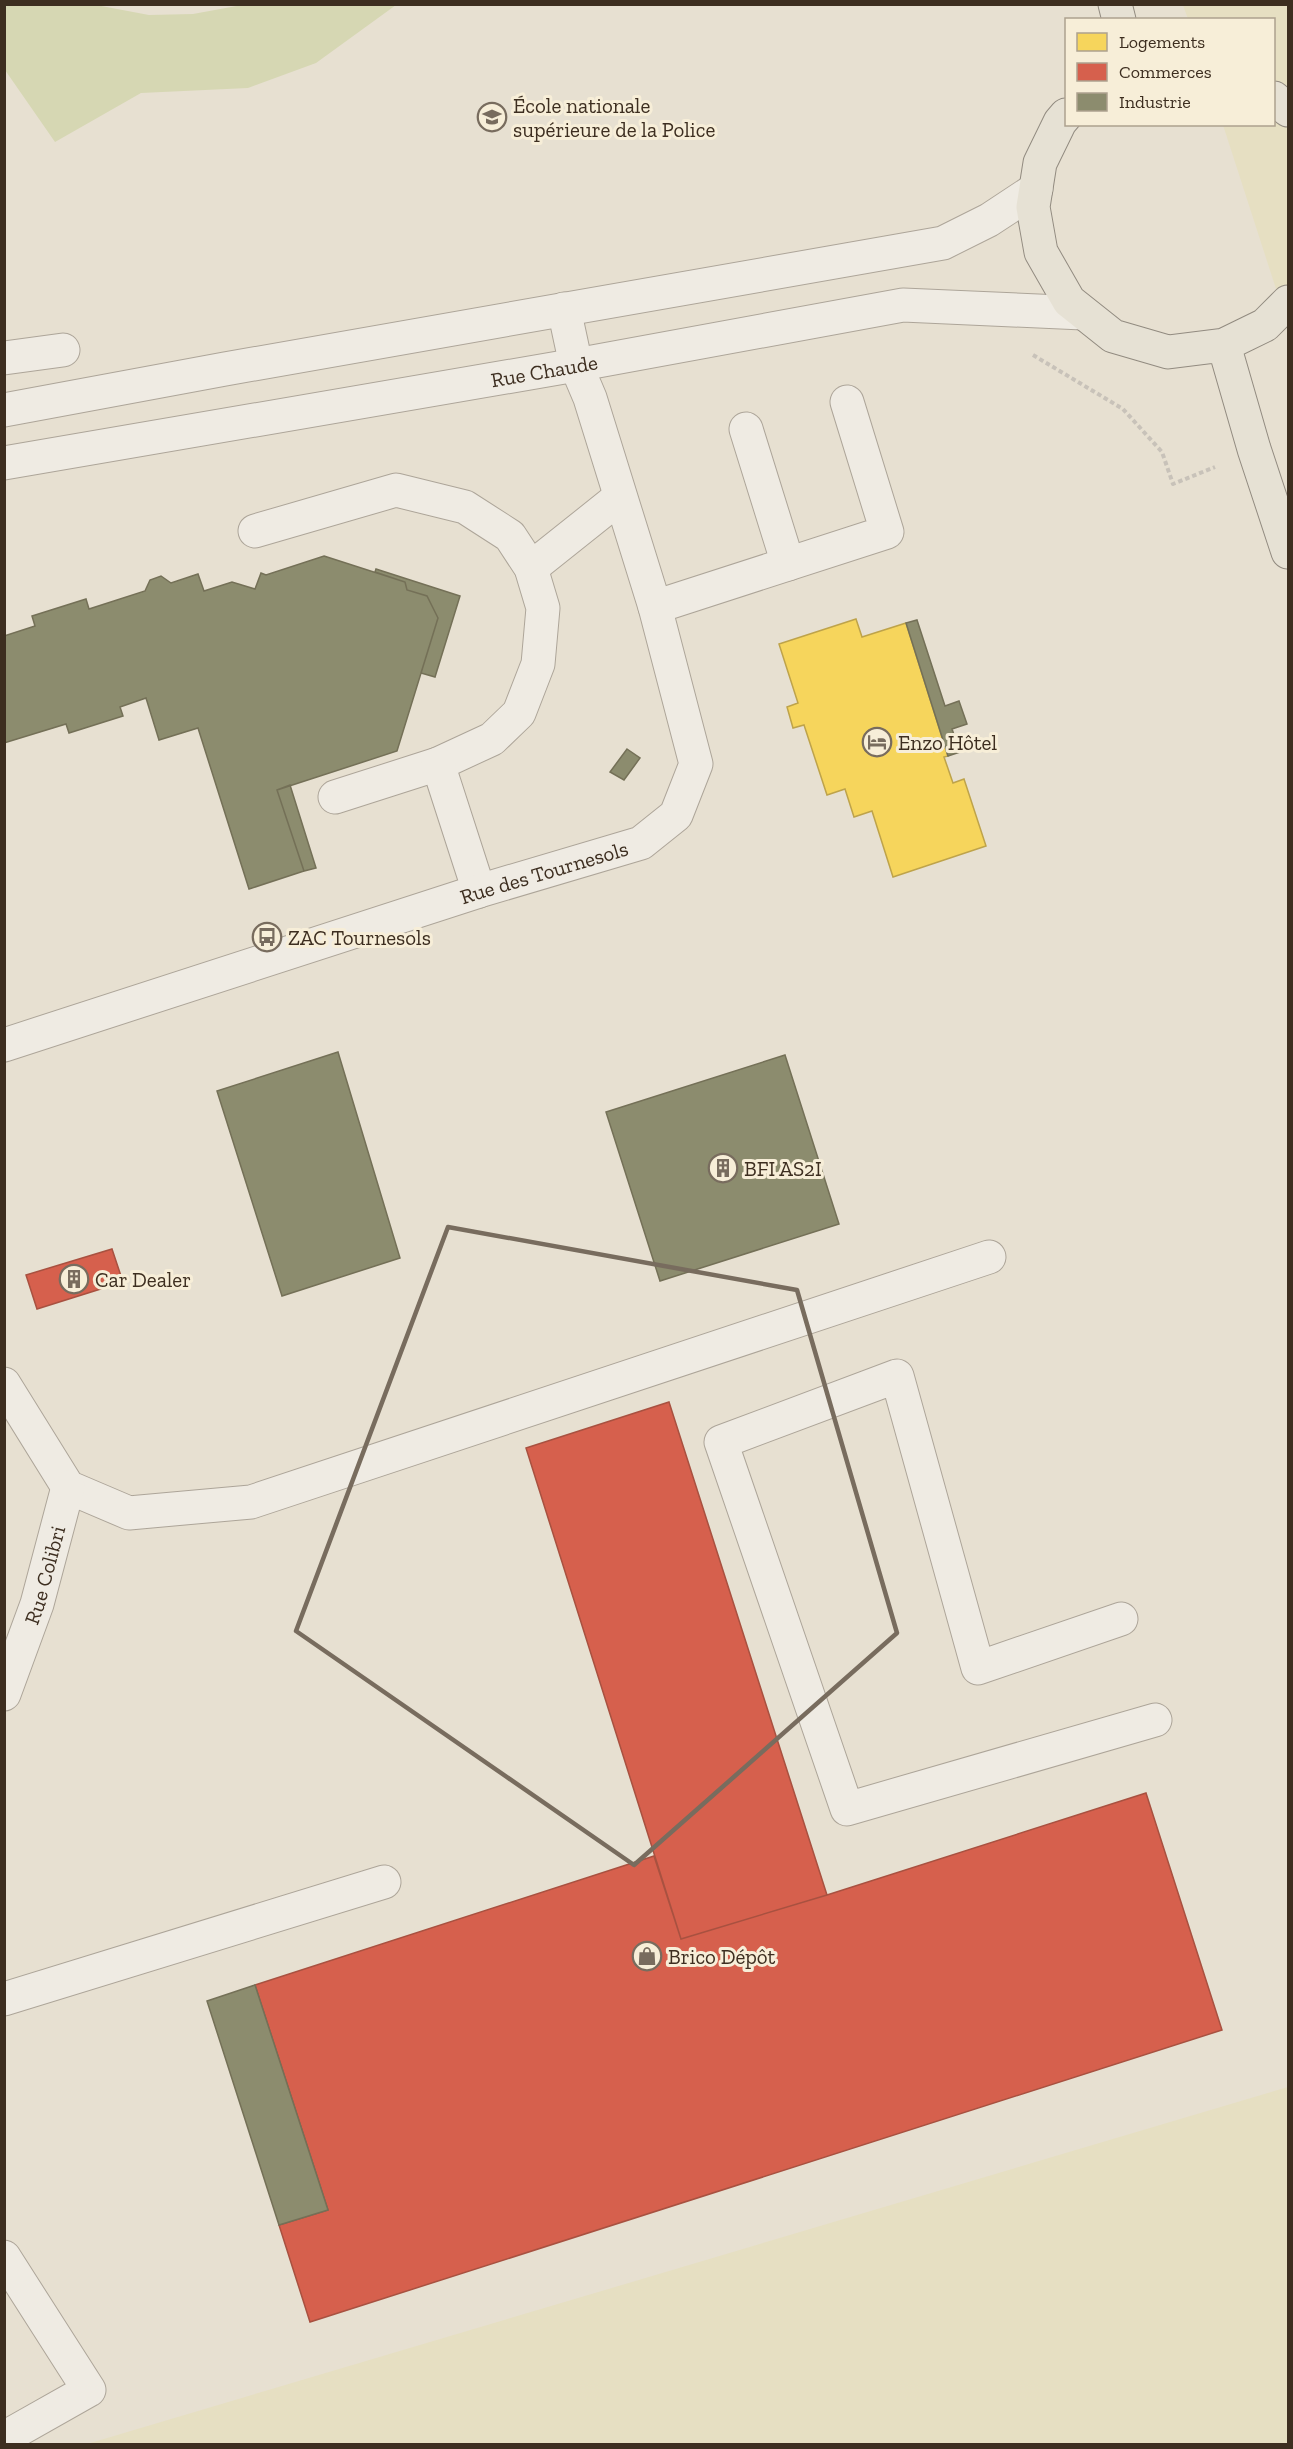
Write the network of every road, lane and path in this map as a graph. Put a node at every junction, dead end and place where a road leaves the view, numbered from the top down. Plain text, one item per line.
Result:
1 (1275, 99) edge
2 (1288, 110) edge
3 (1065, 116) edge
4 (1036, 189) junction
5 (1288, 302) edge
6 (564, 309) junction
7 (1083, 313) junction
8 (1224, 345) junction
9 (63, 350) dead end
10 (1023, 353) dead end
11 (4, 358) edge
12 (576, 365) junction
13 (847, 402) dead end
14 (4, 410) edge
15 (746, 429) dead end
16 (1254, 449) junction
17 (4, 463) edge
18 (620, 497) junction
19 (255, 531) dead end
20 (1288, 552) edge
21 (788, 564) junction
22 (531, 568) junction
23 (655, 607) junction
24 (438, 764) junction
25 (335, 797) dead end
26 (480, 891) junction
27 (4, 1045) edge
28 (989, 1257) dead end
29 (4, 1384) edge
30 (68, 1487) junction
31 (1121, 1619) dead end
32 (4, 1694) edge
33 (1155, 1720) dead end
34 (384, 1882) dead end
35 (4, 1999) edge
36 (4, 2257) edge
37 (4, 2438) edge

1 - 2 main road
3 - 4 main road
4 - 6 street
4 - 7 main road
5 - 8 main road
6 - 12 street, Rue des Tournesols
6 - 14 street
7 - 8 main road
7 - 12 street, Rue Chaude
8 - 16 main road
9 - 11 street
10 - 16 path
12 - 17 street, Rue Chaude
12 - 18 street, Rue des Tournesols
13 - 21 street
15 - 21 street
16 - 20 main road
18 - 22 street
18 - 23 street, Rue des Tournesols
19 - 22 street
21 - 23 street
22 - 24 street
23 - 26 street, Rue des Tournesols
24 - 25 street
24 - 26 street
26 - 27 street, Rue des Tournesols
28 - 30 street
29 - 30 street
30 - 32 street, Rue Colibri
31 - 33 street
34 - 35 street
36 - 37 street

